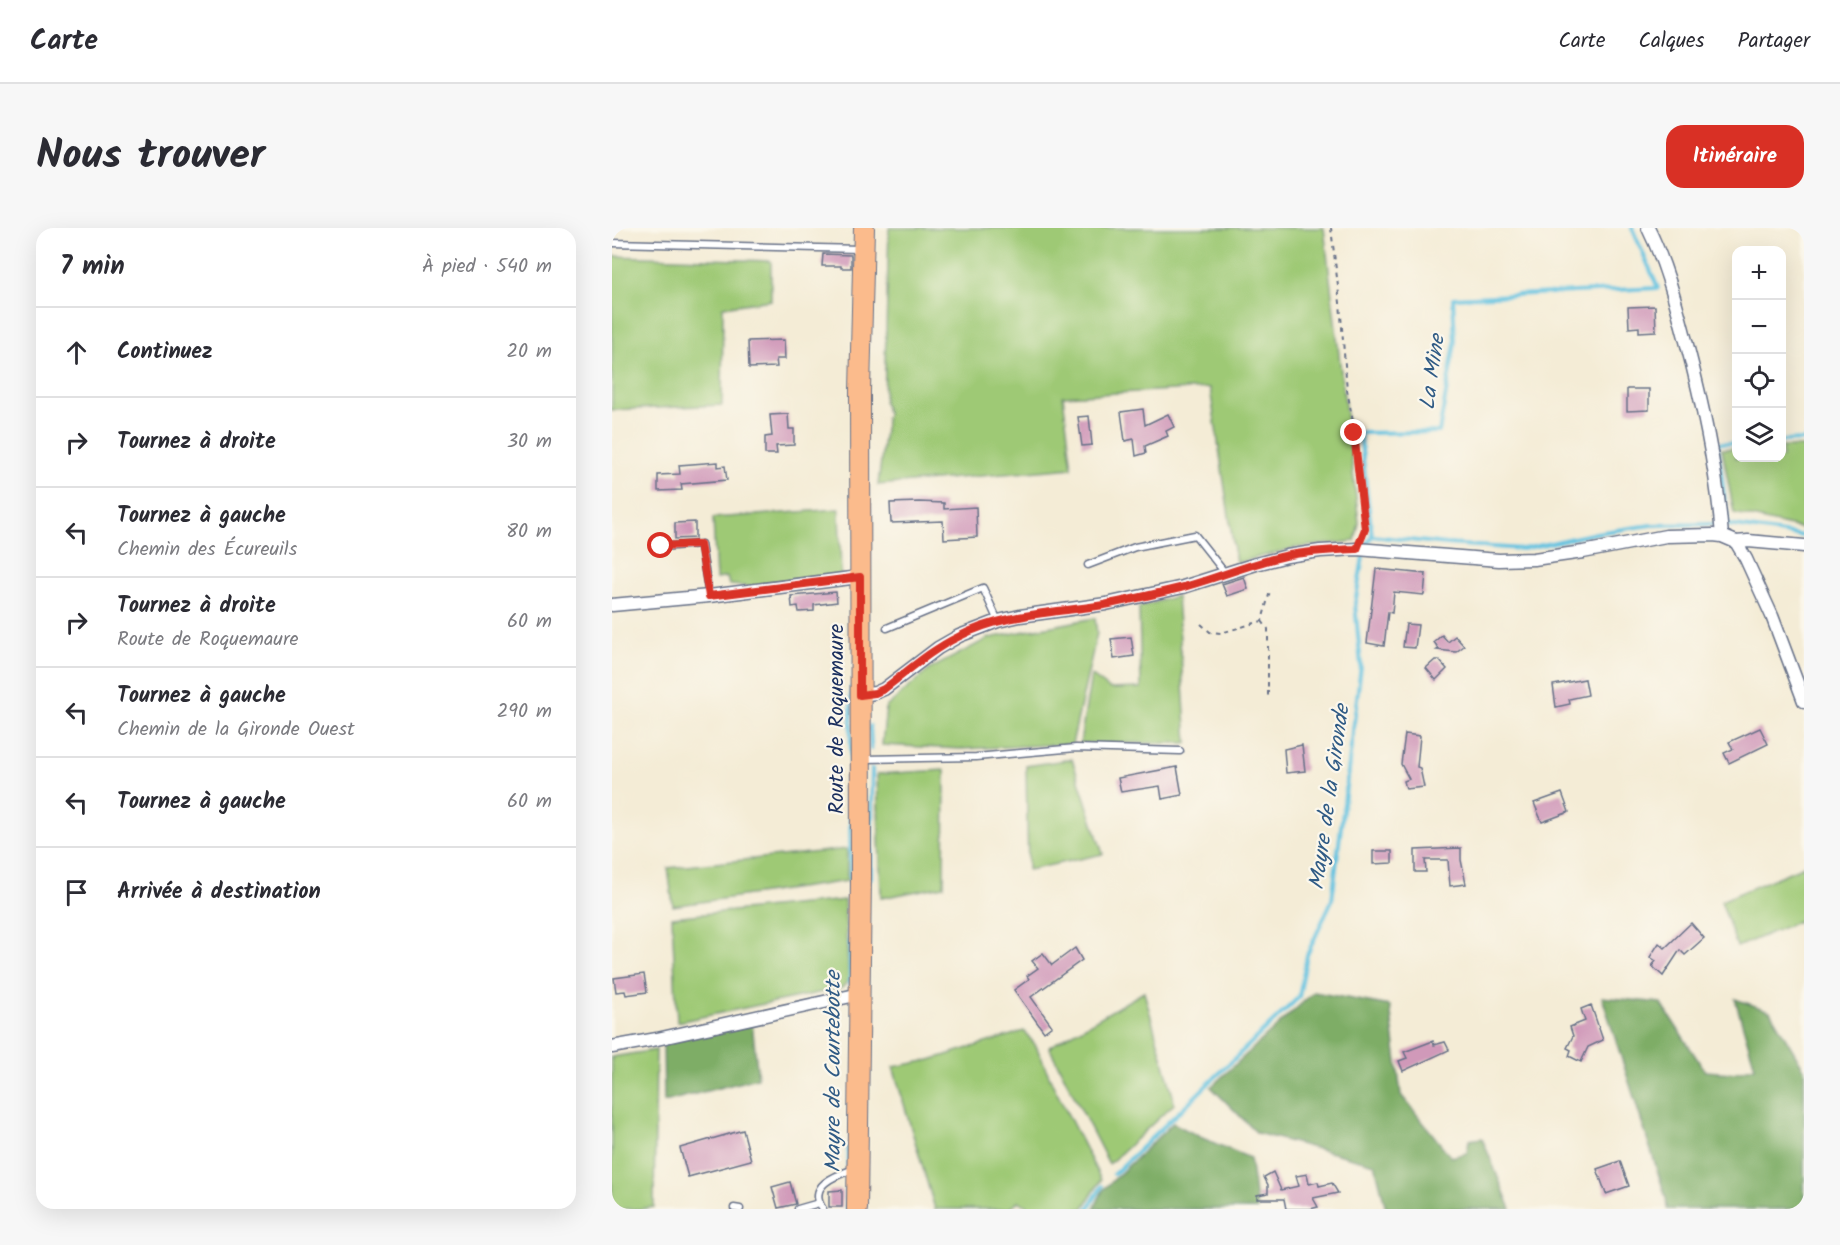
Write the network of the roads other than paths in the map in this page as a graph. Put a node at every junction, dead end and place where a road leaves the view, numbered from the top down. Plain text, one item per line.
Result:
1 (864, 228) edge
2 (1648, 228) edge
3 (612, 243) edge
4 (863, 249) junction
5 (1722, 536) junction
6 (1736, 542) junction
7 (661, 546) dead end
8 (1804, 546) edge
9 (1088, 565) dead end
10 (1225, 573) junction
11 (860, 577) junction
12 (709, 596) junction
13 (612, 605) edge
14 (998, 621) junction
15 (887, 628) dead end
16 (860, 695) junction
17 (1804, 701) edge
18 (1180, 752) dead end
19 (861, 759) junction
20 (860, 994) junction
21 (612, 1047) edge
22 (858, 1168) junction
23 (821, 1206) edge
24 (798, 1209) edge
25 (857, 1209) edge

1 - 4 main road, Route de Roquemaure
2 - 5 street
3 - 4 lane
4 - 11 main road, Route de Roquemaure
5 - 6 street
5 - 10 street
6 - 8 street
6 - 17 street
7 - 12 lane
9 - 10 lane
10 - 14 street
11 - 12 street
11 - 16 main road, Route de Roquemaure
12 - 13 street
14 - 15 lane
14 - 16 street
16 - 19 main road, Route de Roquemaure
18 - 19 lane
19 - 20 main road, Route de Roquemaure
20 - 21 street
20 - 22 main road, Route de Roquemaure
22 - 23 lane
22 - 25 main road, Route de Roquemaure
23 - 24 lane

